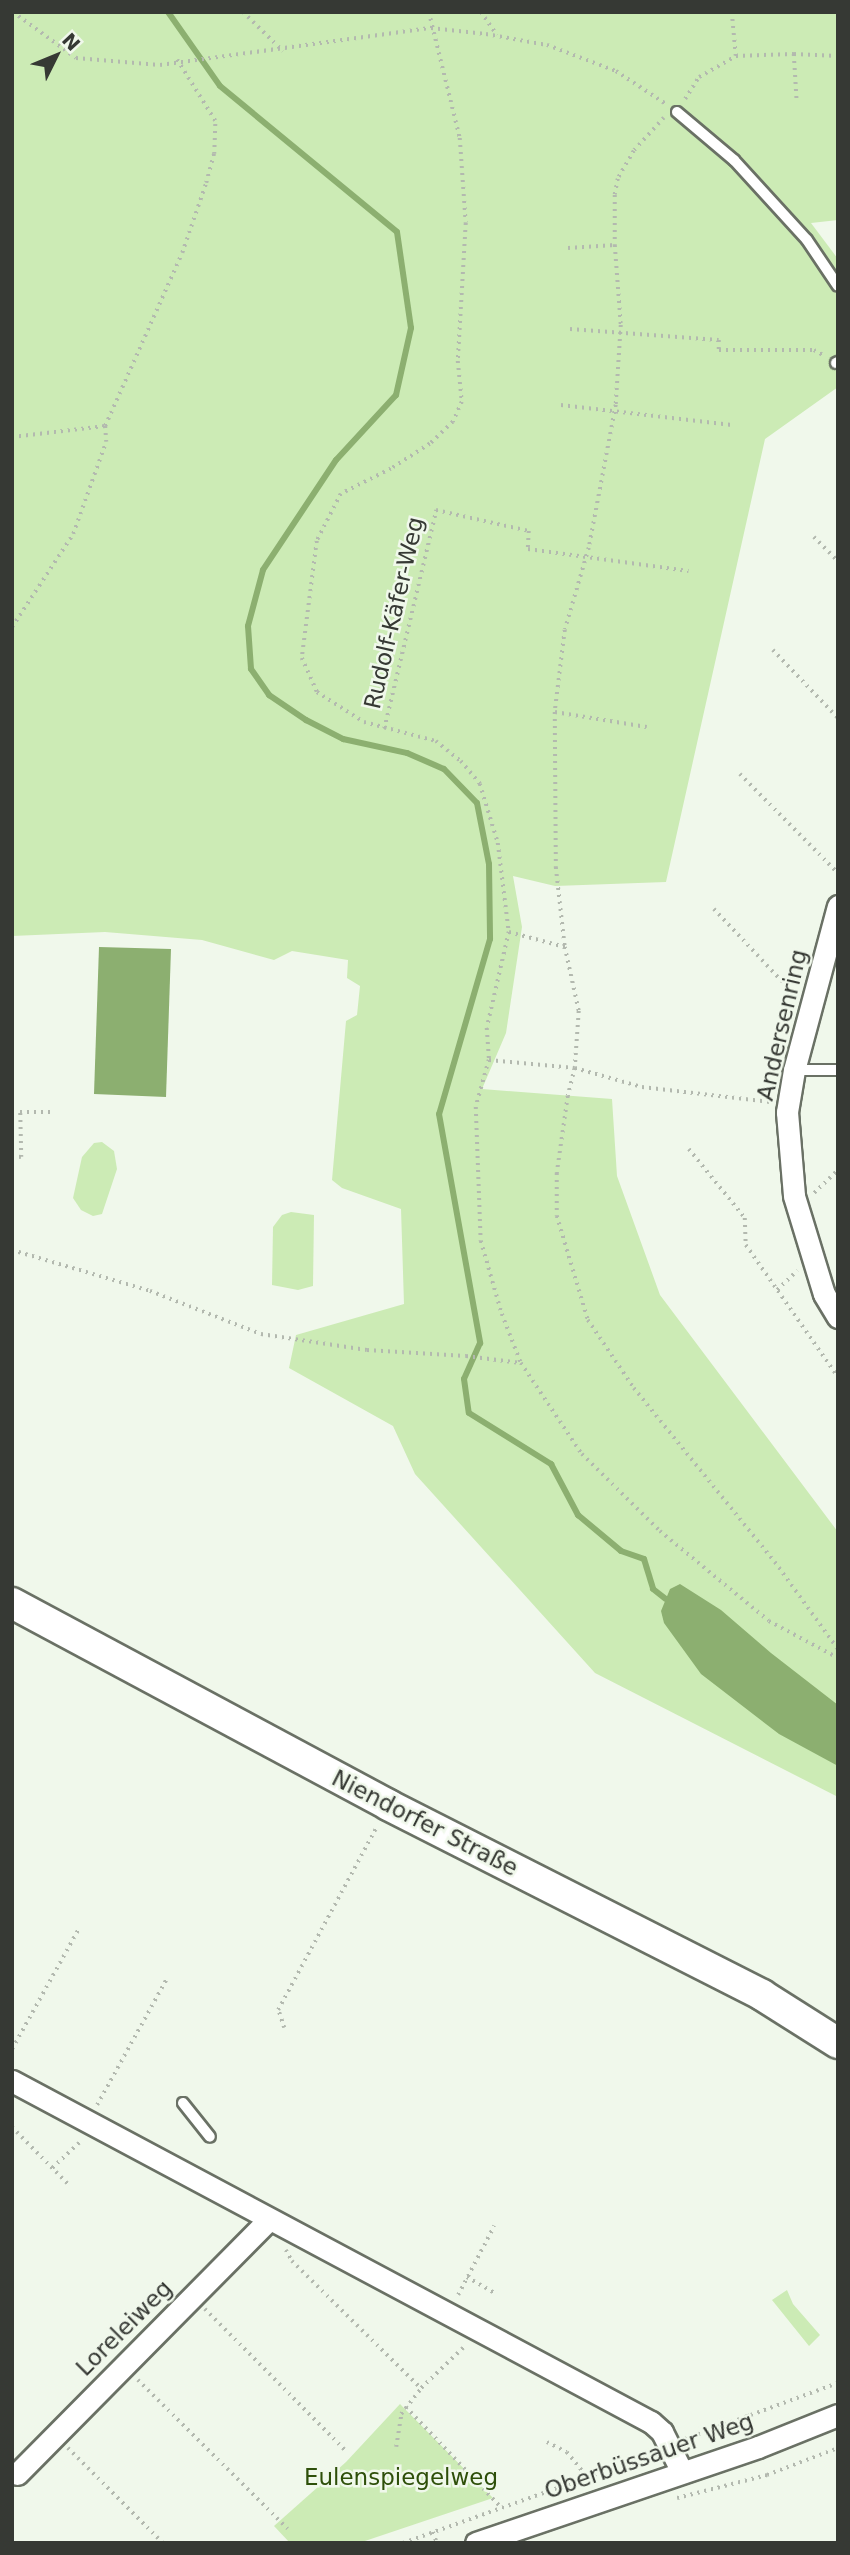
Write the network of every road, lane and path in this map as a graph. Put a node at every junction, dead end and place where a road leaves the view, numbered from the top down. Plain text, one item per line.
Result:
1 (13, 12) edge
2 (243, 12) edge
3 (429, 12) edge
4 (481, 12) edge
5 (732, 12) edge
6 (431, 28) junction
7 (499, 36) junction
8 (282, 51) junction
9 (794, 54) junction
10 (736, 56) junction
11 (838, 56) edge
12 (177, 61) junction
13 (797, 103) dead end
14 (675, 110) junction
15 (615, 245) junction
16 (568, 248) dead end
17 (838, 286) edge
18 (570, 329) dead end
19 (619, 334) junction
20 (837, 362) edge
21 (561, 405) dead end
22 (616, 411) junction
23 (732, 425) dead end
24 (104, 426) junction
25 (12, 437) edge
26 (814, 537) dead end
27 (587, 558) junction
28 (838, 561) edge
29 (689, 571) dead end
30 (12, 626) edge
31 (773, 650) dead end
32 (555, 712) junction
33 (838, 718) edge
34 (647, 727) dead end
35 (384, 729) junction
36 (740, 774) dead end
37 (838, 873) edge
38 (838, 906) edge
39 (713, 909) dead end
40 (509, 932) junction
41 (565, 947) junction
42 (810, 1011) junction
43 (489, 1060) junction
44 (575, 1068) junction
45 (794, 1070) junction
46 (838, 1070) edge
47 (788, 1104) junction
48 (54, 1112) dead end
49 (689, 1149) dead end
50 (12, 1156) edge
51 (838, 1170) edge
52 (798, 1209) junction
53 (12, 1250) edge
54 (815, 1264) junction
55 (777, 1290) junction
56 (838, 1317) edge
57 (520, 1363) junction
58 (838, 1377) edge
59 (12, 1603) edge
60 (838, 1649) edge
61 (838, 1658) edge
62 (388, 1805) junction
63 (78, 1930) dead end
64 (167, 1978) dead end
65 (284, 2028) dead end
66 (838, 2043) edge
67 (12, 2049) edge
68 (12, 2081) edge
69 (183, 2103) dead end
70 (92, 2124) junction
71 (12, 2127) edge
72 (210, 2137) dead end
73 (52, 2168) junction
74 (69, 2185) dead end
75 (268, 2220) junction
76 (494, 2226) dead end
77 (467, 2277) junction
78 (497, 2294) dead end
79 (192, 2297) junction
80 (447, 2315) junction
81 (479, 2332) junction
82 (124, 2366) junction
83 (838, 2383) edge
84 (421, 2388) junction
85 (406, 2407) junction
86 (838, 2415) edge
87 (55, 2435) junction
88 (547, 2441) dead end
89 (669, 2446) junction
90 (396, 2447) dead end
91 (838, 2448) edge
92 (346, 2452) dead end
93 (682, 2472) junction
94 (17, 2473) dead end
95 (588, 2478) junction
96 (669, 2500) dead end
97 (501, 2508) junction
98 (288, 2529) dead end
99 (433, 2532) junction
100 (163, 2543) edge
101 (402, 2543) edge
102 (437, 2543) edge
103 (476, 2543) edge

1 - 12 path
2 - 8 path
3 - 6 path
4 - 7 path
5 - 10 path
6 - 7 path
6 - 8 path
6 - 35 path
7 - 14 path
8 - 12 path
9 - 10 path
9 - 11 path
9 - 13 path
10 - 14 path
12 - 24 path
14 - 15 path
14 - 17 lane
15 - 16 path
15 - 19 path
18 - 19 path
19 - 20 path
19 - 22 path
21 - 22 path
22 - 23 path
22 - 27 path
24 - 25 path
24 - 30 path
26 - 28 path
27 - 29 path
27 - 32 path
27 - 35 path, Rudolf-Käfer-Weg
31 - 33 path
32 - 34 path
32 - 41 path
35 - 40 path
36 - 37 path
38 - 42 street, Andersenring
39 - 42 path
40 - 41 path
40 - 43 path
41 - 44 path
42 - 45 street, Andersenring
43 - 44 path
43 - 57 path
44 - 47 path
44 - 60 path
45 - 46 lane
45 - 47 street, Andersenring
47 - 52 street, Andersenring
48 - 50 path
49 - 55 path
51 - 52 path
52 - 54 street, Andersenring
53 - 57 path
54 - 55 path
54 - 56 street, Andersenring
55 - 58 path
57 - 61 path
59 - 62 main road, Niendorfer Straße
62 - 65 path
62 - 66 main road, Niendorfer Straße
63 - 67 path
64 - 70 path
68 - 70 street
69 - 72 lane
70 - 73 path
70 - 75 street
71 - 73 path
73 - 74 path
75 - 79 street, Loreleiweg
75 - 80 street
75 - 84 path
76 - 77 path
77 - 78 path
77 - 80 path
79 - 82 street, Loreleiweg
79 - 92 path
80 - 81 street
81 - 84 path
81 - 89 street
82 - 87 street, Loreleiweg
82 - 98 path
83 - 89 path
84 - 85 path
85 - 90 path
85 - 97 path
86 - 93 street, Oberbüssauer Weg
87 - 94 street, Loreleiweg
87 - 100 path
88 - 95 path
89 - 93 street
89 - 95 path
91 - 96 path
93 - 103 street, Oberbüssauer Weg
95 - 97 path
97 - 99 path
99 - 101 path
99 - 102 path

